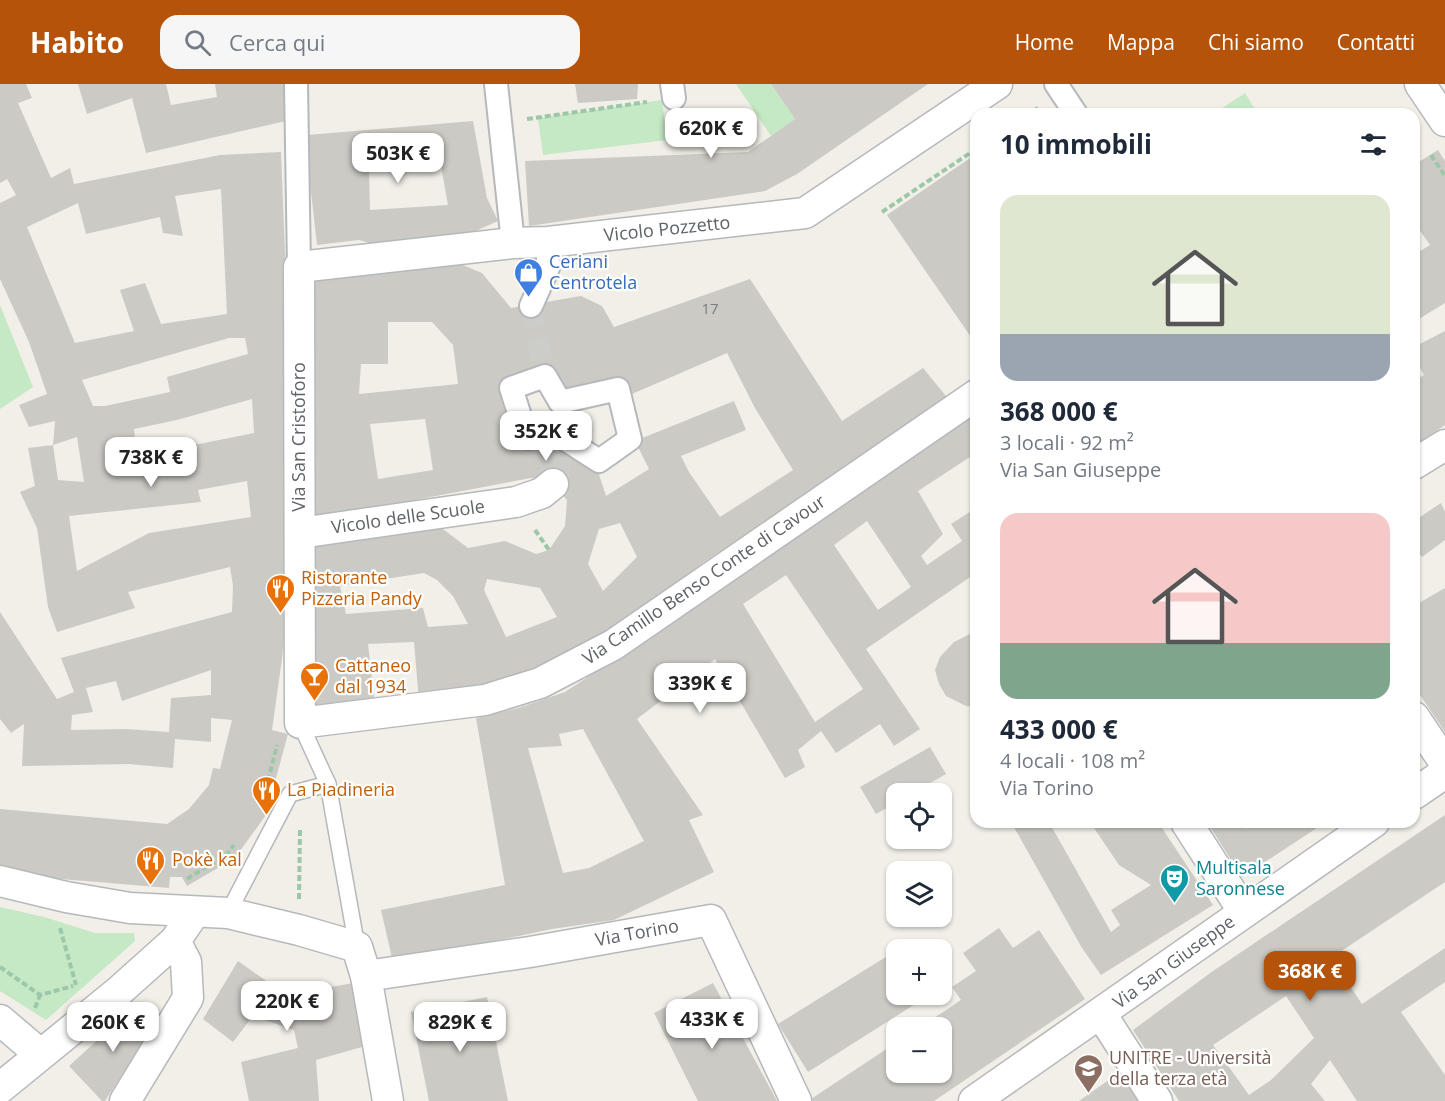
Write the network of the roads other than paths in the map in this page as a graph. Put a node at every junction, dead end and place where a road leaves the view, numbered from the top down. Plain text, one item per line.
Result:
1 (296, 84) edge
2 (496, 84) edge
3 (997, 84) edge
4 (1056, 84) edge
5 (1420, 84) edge
6 (1072, 108) edge
7 (1444, 117) edge
8 (548, 242) junction
9 (513, 243) junction
10 (299, 267) junction
11 (531, 306) tunnel mouth
12 (544, 372) junction
13 (970, 399) edge
14 (558, 439) junction
15 (1445, 445) edge
16 (1420, 460) edge
17 (553, 484) dead end
18 (300, 533) junction
19 (300, 723) junction
20 (1420, 726) edge
21 (1445, 764) edge
22 (1445, 773) edge
23 (328, 784) junction
24 (1420, 790) edge
25 (1190, 828) edge
26 (1365, 828) edge
27 (0, 881) edge
28 (1244, 912) junction
29 (194, 913) junction
30 (228, 913) junction
31 (175, 941) junction
32 (357, 947) junction
33 (366, 976) junction
34 (1101, 1014) junction
35 (0, 1020) edge
36 (40, 1054) junction
37 (0, 1088) edge
38 (125, 1101) edge
39 (388, 1101) edge
40 (796, 1101) edge
41 (974, 1101) edge
42 (1157, 1101) edge

1 - 10 street, Via San Cristoforo
2 - 9 street
3 - 8 street, Vicolo Pozzetto
4 - 6 street
5 - 7 street
8 - 9 street, Vicolo Pozzetto
8 - 11 street
9 - 10 street, Vicolo Pozzetto
10 - 18 street, Via San Cristoforo
12 - 14 street
12 - 14 street
12 - 14 street
13 - 19 street, Via Camillo Benso Conte di Cavour
15 - 16 street
17 - 18 street, Vicolo delle Scuole
18 - 19 street, Via San Cristoforo
19 - 23 lane, Via San Cristoforo
20 - 21 street
22 - 24 street
23 - 30 lane
23 - 32 lane, Via San Cristoforo
25 - 28 street
26 - 28 street, Via San Giuseppe
27 - 29 street
28 - 34 street, Via San Giuseppe
29 - 30 street
29 - 31 street
30 - 32 street
31 - 36 street
31 - 38 street
32 - 33 street
33 - 39 street
33 - 40 street, Via Torino
34 - 41 street, Via San Giuseppe
34 - 42 street
35 - 36 street
36 - 37 street

